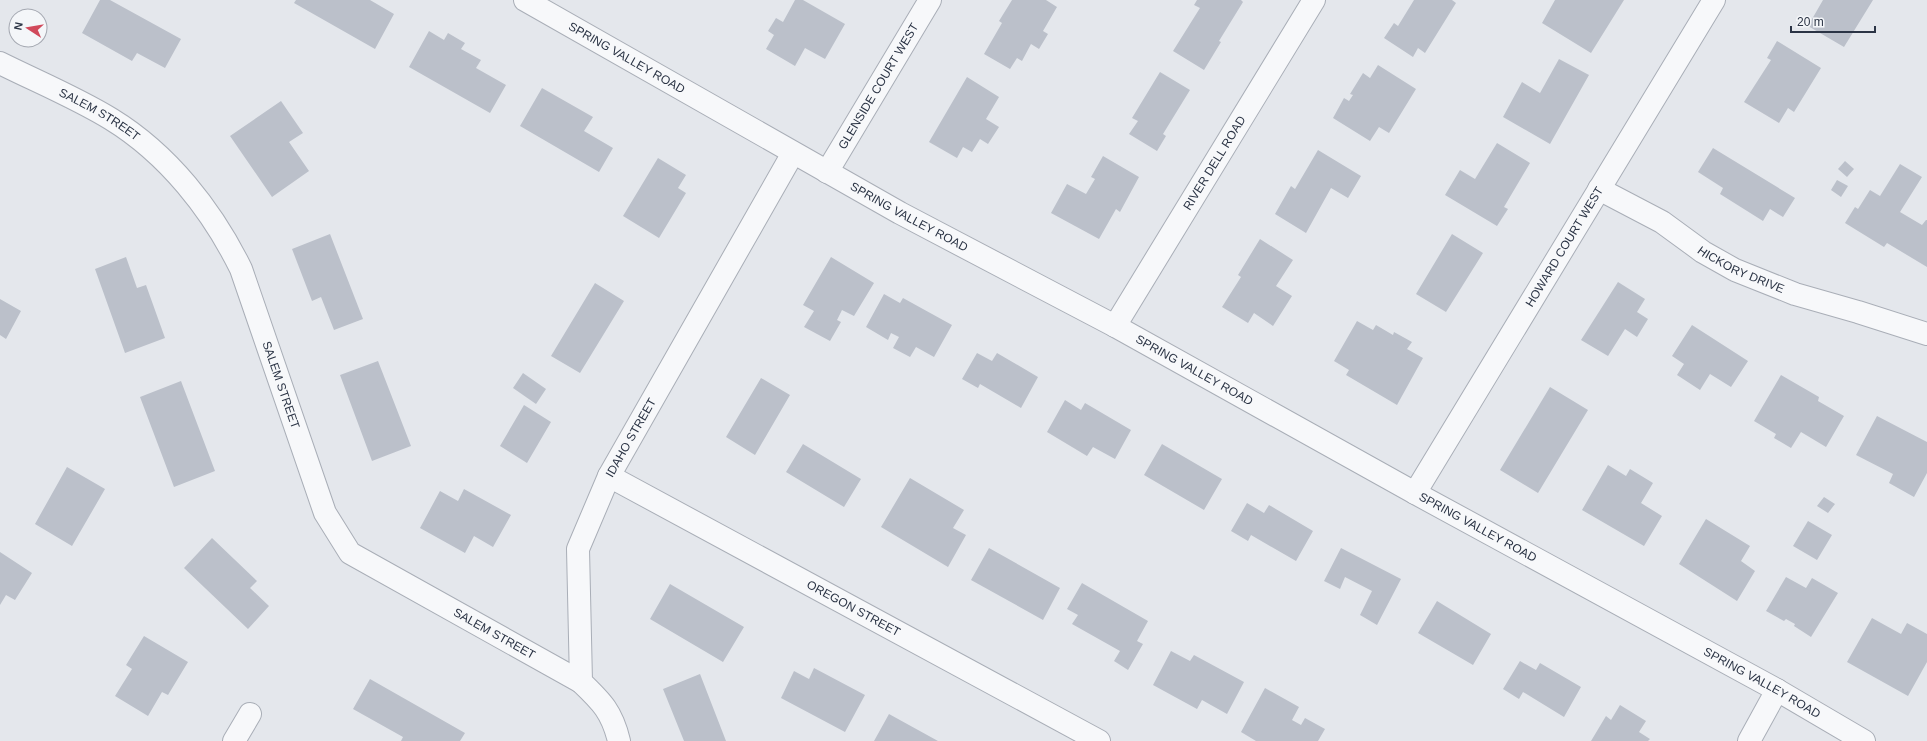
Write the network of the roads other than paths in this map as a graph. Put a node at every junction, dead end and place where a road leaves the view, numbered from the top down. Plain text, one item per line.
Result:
1 (525, 0) edge
2 (930, 0) edge
3 (1314, 0) edge
4 (1714, 0) edge
5 (0, 63) edge
6 (793, 153) junction
7 (827, 172) junction
8 (1599, 189) junction
9 (1115, 326) junction
10 (1927, 334) edge
11 (609, 476) junction
12 (1415, 493) junction
13 (581, 682) junction
14 (1777, 690) junction
15 (250, 714) dead end
16 (234, 741) edge
17 (619, 741) edge
18 (1099, 741) edge
19 (1750, 741) edge
20 (1864, 741) edge

1 - 6 street, SPRING VALLEY ROAD
2 - 7 street, GLENSIDE COURT WEST
3 - 9 street, RIVER DELL ROAD
4 - 8 street, HOWARD COURT WEST
5 - 13 street, SALEM STREET
6 - 7 street, SPRING VALLEY ROAD
6 - 11 street, IDAHO STREET
7 - 9 street, SPRING VALLEY ROAD
8 - 10 street, HICKORY DRIVE
8 - 12 street, HOWARD COURT WEST
9 - 12 street, SPRING VALLEY ROAD
11 - 13 street, IDAHO STREET
11 - 18 street, OREGON STREET
12 - 14 street, SPRING VALLEY ROAD
13 - 17 street
14 - 19 street
14 - 20 street, SPRING VALLEY ROAD
15 - 16 street

